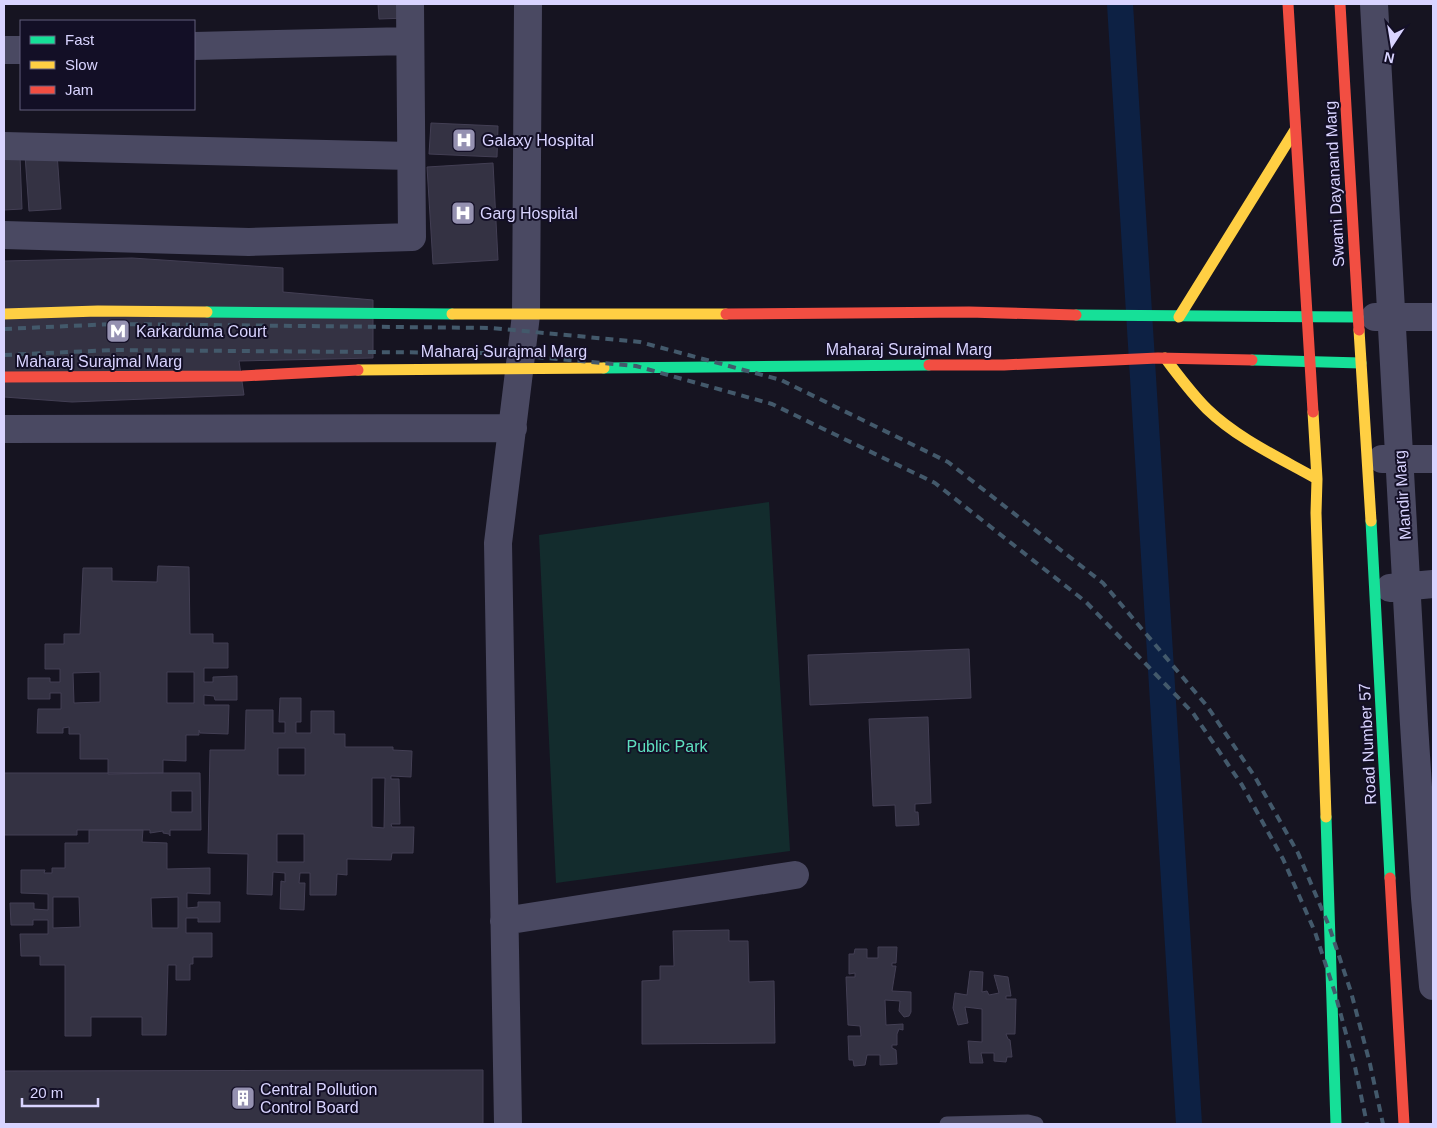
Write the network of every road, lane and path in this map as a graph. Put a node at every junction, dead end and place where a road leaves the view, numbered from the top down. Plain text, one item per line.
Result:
1 (410, 4) edge
2 (528, 4) edge
3 (1288, 4) edge
4 (1340, 4) edge
5 (1374, 4) edge
6 (409, 41) junction
7 (195, 46) edge
8 (4, 50) edge
9 (20, 50) edge
10 (1295, 130) junction
11 (4, 146) edge
12 (410, 156) junction
13 (4, 235) edge
14 (4, 314) edge
15 (526, 315) junction
16 (1180, 317) junction
17 (1307, 317) junction
18 (1358, 317) junction
19 (1392, 317) junction
20 (1433, 317) edge
21 (1161, 358) junction
22 (1310, 363) junction
23 (1361, 363) junction
24 (520, 367) junction
25 (4, 377) edge
26 (513, 428) junction
27 (4, 429) edge
28 (1366, 459) junction
29 (1400, 459) junction
30 (1433, 459) edge
31 (1316, 479) junction
32 (1421, 585) edge
33 (1376, 589) junction
34 (795, 875) dead end
35 (504, 921) junction
36 (1433, 986) edge
37 (508, 1124) edge
38 (947, 1124) edge
39 (1036, 1124) edge
40 (1336, 1124) edge
41 (1404, 1124) edge

1 - 6 street
2 - 15 street
3 - 10 main road
4 - 18 main road, Swami Dayanand Marg
5 - 19 street, Mandir Marg
6 - 7 street
6 - 12 street
8 - 9 street
10 - 16 main road
10 - 17 main road
11 - 12 street
12 - 13 street
14 - 15 main road
15 - 16 main road
15 - 24 street
16 - 17 main road
17 - 18 main road
17 - 22 main road
18 - 19 street
18 - 23 main road, Swami Dayanand Marg
19 - 20 street
19 - 29 street, Mandir Marg
21 - 22 main road, Maharaj Surajmal Marg
21 - 24 main road, Maharaj Surajmal Marg
21 - 31 main road
22 - 23 main road, Maharaj Surajmal Marg
22 - 31 main road
23 - 28 main road, Road Number 57
24 - 25 main road, Maharaj Surajmal Marg
24 - 26 street
26 - 27 street
26 - 35 street
28 - 29 street
28 - 33 main road, Road Number 57
29 - 30 street
29 - 32 street, Mandir Marg
31 - 40 main road
32 - 33 street
32 - 36 street, Mandir Marg
33 - 41 main road, Road Number 57
34 - 35 street
35 - 37 street
38 - 39 lane

